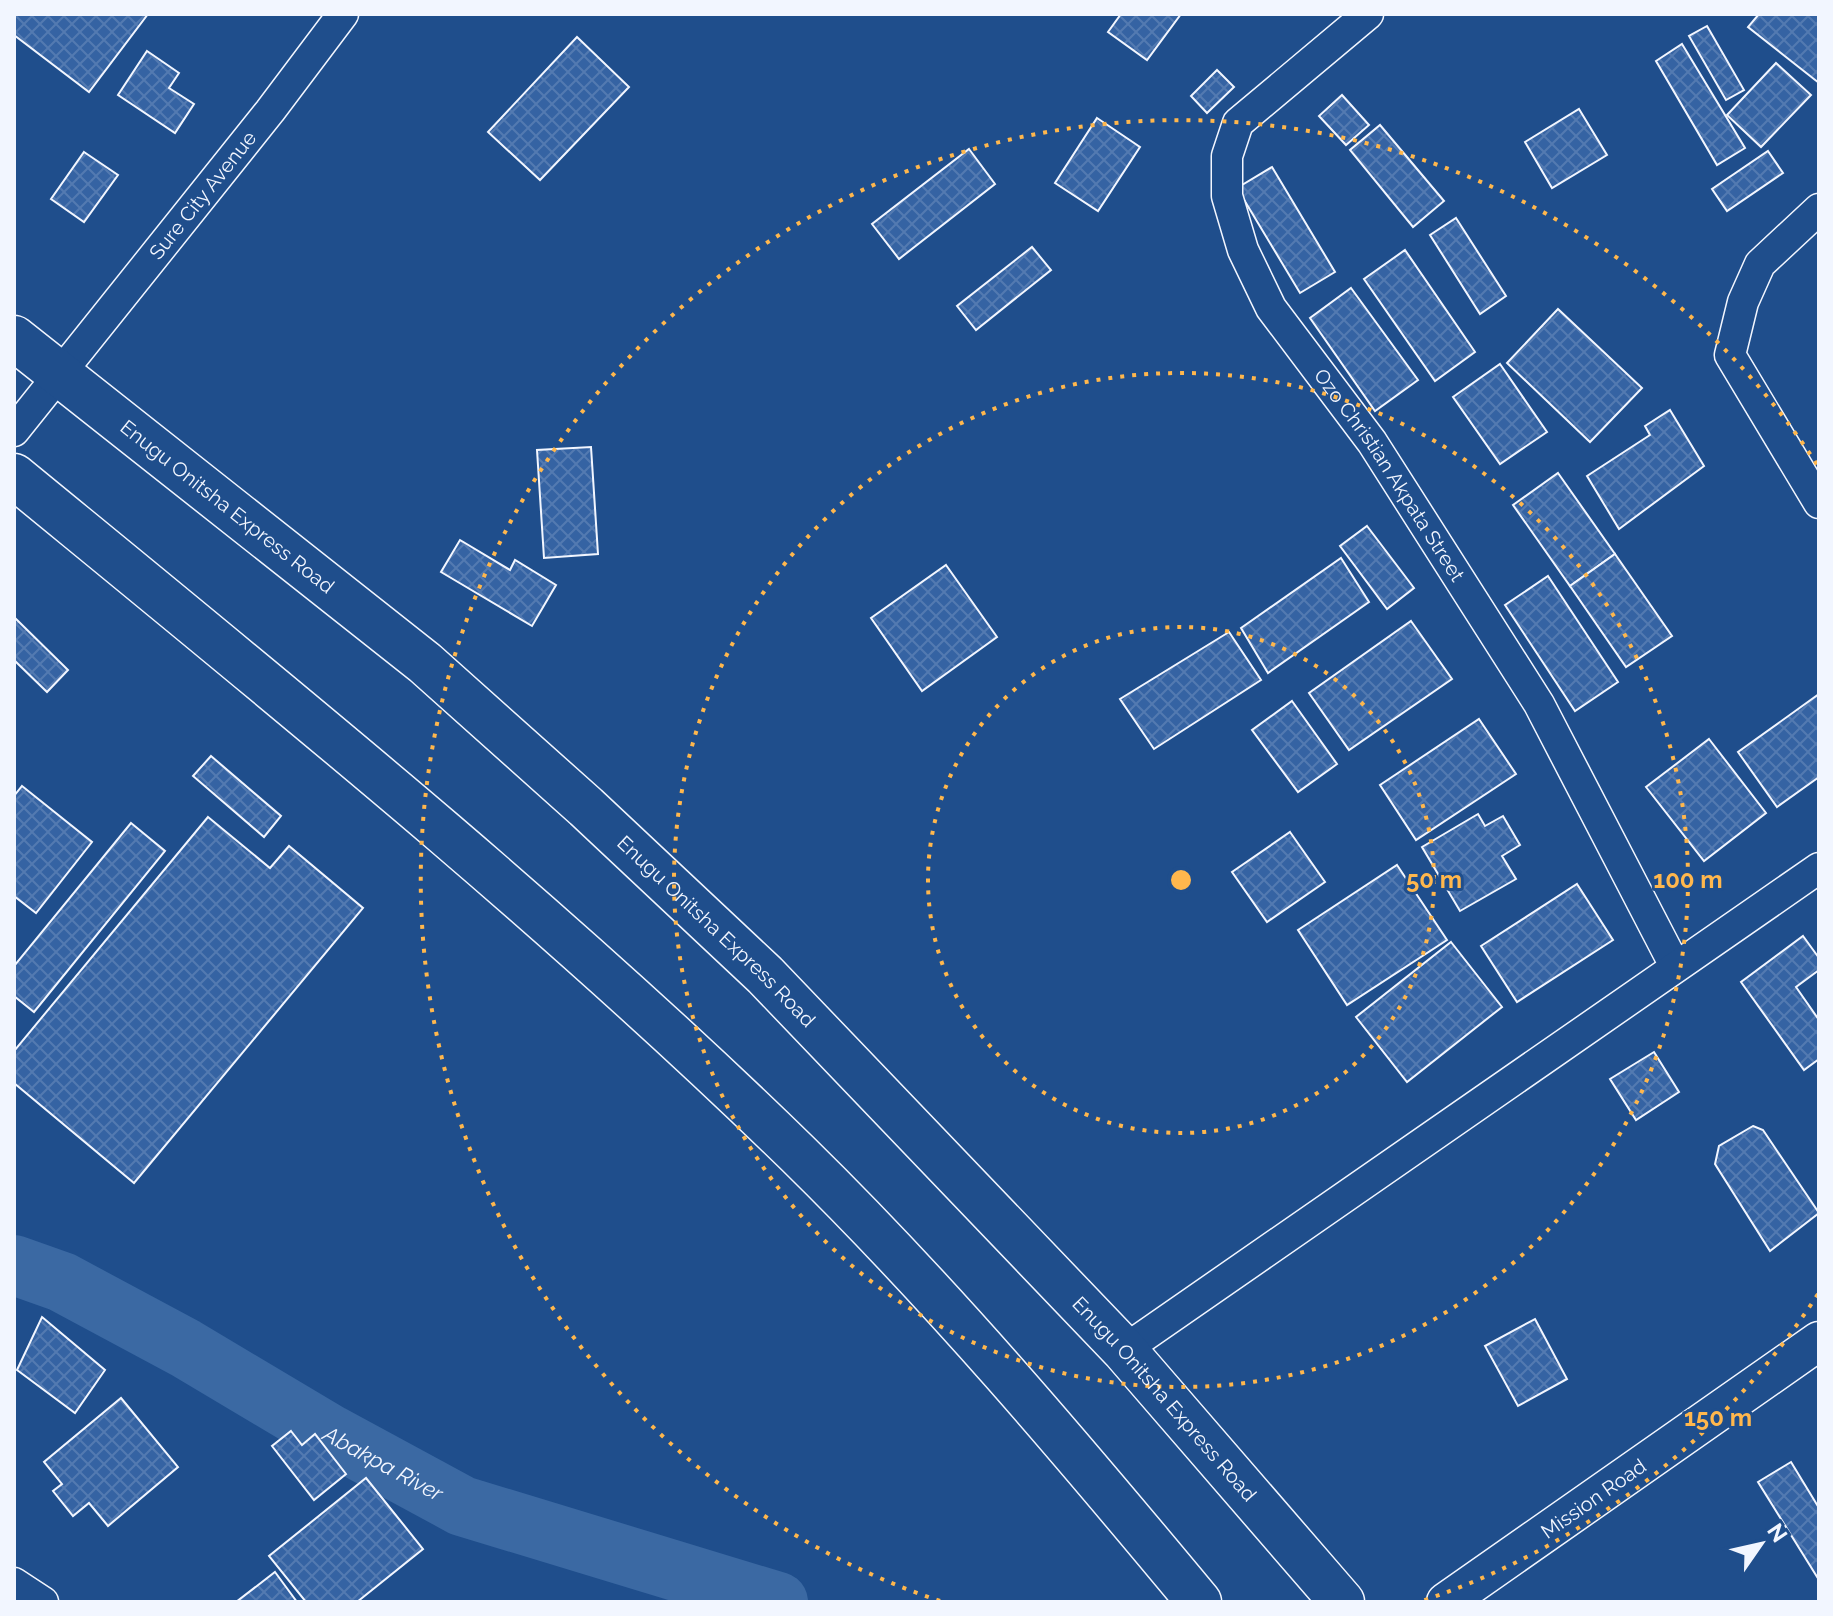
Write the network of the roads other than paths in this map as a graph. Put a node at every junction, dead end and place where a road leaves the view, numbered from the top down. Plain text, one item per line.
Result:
1 (343, 14) edge
2 (1368, 14) edge
3 (1819, 209) edge
4 (14, 338) edge
5 (58, 375) junction
6 (14, 431) edge
7 (14, 476) edge
8 (1819, 503) edge
9 (1819, 868) edge
10 (1675, 966) junction
11 (1819, 1341) edge
12 (1124, 1350) junction
13 (14, 1583) edge
14 (43, 1602) edge
15 (1199, 1602) edge
16 (1342, 1602) edge
17 (1446, 1602) edge

1 - 5 street, Sure City Avenue
2 - 10 street, Ozo Christian Akpata Street
3 - 8 street
4 - 5 highway, Enugu Onitsha Express Road
5 - 6 street, Sure City Avenue
5 - 12 highway, Enugu Onitsha Express Road
7 - 15 highway
9 - 10 street
10 - 12 street
11 - 17 street, Mission Road
12 - 16 highway, Enugu Onitsha Express Road
13 - 14 street

